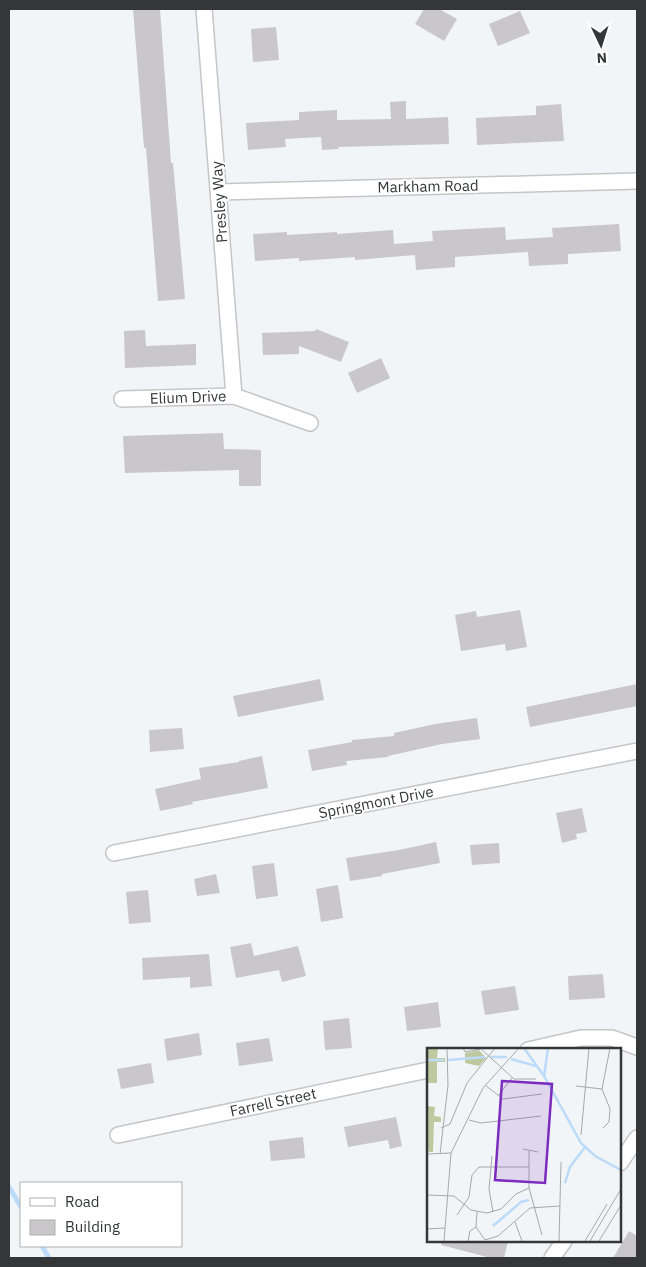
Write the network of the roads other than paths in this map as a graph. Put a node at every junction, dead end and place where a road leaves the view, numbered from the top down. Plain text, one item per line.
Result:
1 (204, 9) edge
2 (637, 181) edge
3 (219, 192) junction
4 (234, 396) junction
5 (122, 399) dead end
6 (310, 423) dead end
7 (637, 751) edge
8 (114, 853) dead end
9 (637, 1047) edge
10 (537, 1048) edge
11 (427, 1070) edge
12 (118, 1135) dead end
13 (637, 1138) edge
14 (621, 1162) edge
15 (563, 1242) edge
16 (552, 1258) edge

1 - 3 street, Presley Way
2 - 3 street, Markham Road
3 - 4 street, Presley Way
4 - 5 street, Elium Drive
4 - 6 street, Elium Drive
7 - 8 street, Springmont Drive
9 - 10 street
11 - 12 street, Farrell Street
13 - 14 street
15 - 16 street

